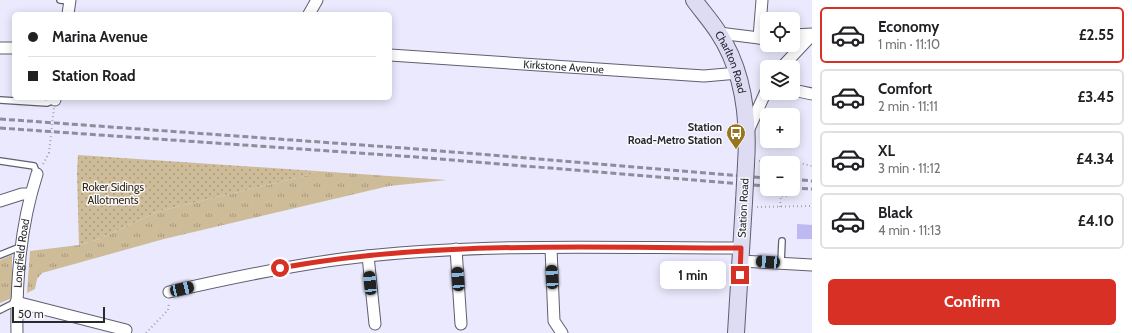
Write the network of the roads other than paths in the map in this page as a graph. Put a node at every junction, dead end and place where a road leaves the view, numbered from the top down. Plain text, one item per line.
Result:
1 (67, 0) edge
2 (317, 0) edge
3 (694, 0) edge
4 (762, 0) edge
5 (68, 12) edge
6 (310, 12) edge
7 (762, 12) edge
8 (719, 33) junction
9 (812, 35) edge
10 (800, 36) edge
11 (760, 38) edge
12 (0, 48) edge
13 (12, 48) edge
14 (392, 55) edge
15 (789, 60) edge
16 (738, 73) junction
17 (800, 91) edge
18 (812, 94) edge
19 (0, 100) edge
20 (762, 100) edge
21 (55, 102) edge
22 (748, 132) junction
23 (0, 161) edge
24 (37, 174) joint
25 (31, 194) junction
26 (0, 201) edge
27 (782, 241) dead end
28 (20, 247) junction
29 (551, 248) junction
30 (456, 249) junction
31 (741, 254) junction
32 (0, 255) edge
33 (368, 256) junction
34 (781, 263) junction
35 (812, 265) edge
36 (169, 292) road end
37 (16, 302) junction
38 (0, 310) edge
39 (375, 324) dead end
40 (461, 324) dead end
41 (126, 330) dead end
42 (17, 333) edge
43 (562, 333) edge
44 (732, 333) edge
45 (736, 333) edge

1 - 5 street
2 - 6 street
3 - 8 main road, Charlton Road
4 - 7 street
8 - 11 street
8 - 16 main road, Charlton Road
9 - 10 street
9 - 15 street
12 - 13 street
14 - 16 street, Kirkstone Avenue
16 - 22 main road, Charlton Road
17 - 18 street
19 - 21 lane
20 - 22 street
22 - 31 main road, Station Road, bridge
23 - 24 lane
24 - 25 street, Longfield Road
25 - 26 street
25 - 28 street, Longfield Road
27 - 34 lane
28 - 32 lane
28 - 37 street, Longfield Road
29 - 30 street
29 - 31 street
29 - 43 street
30 - 33 street
30 - 40 street
31 - 34 street
31 - 45 main road, Station Road
33 - 36 street
33 - 39 street
34 - 35 street
37 - 38 lane
37 - 41 street
37 - 42 street, Longfield Road
44 - 45 street

